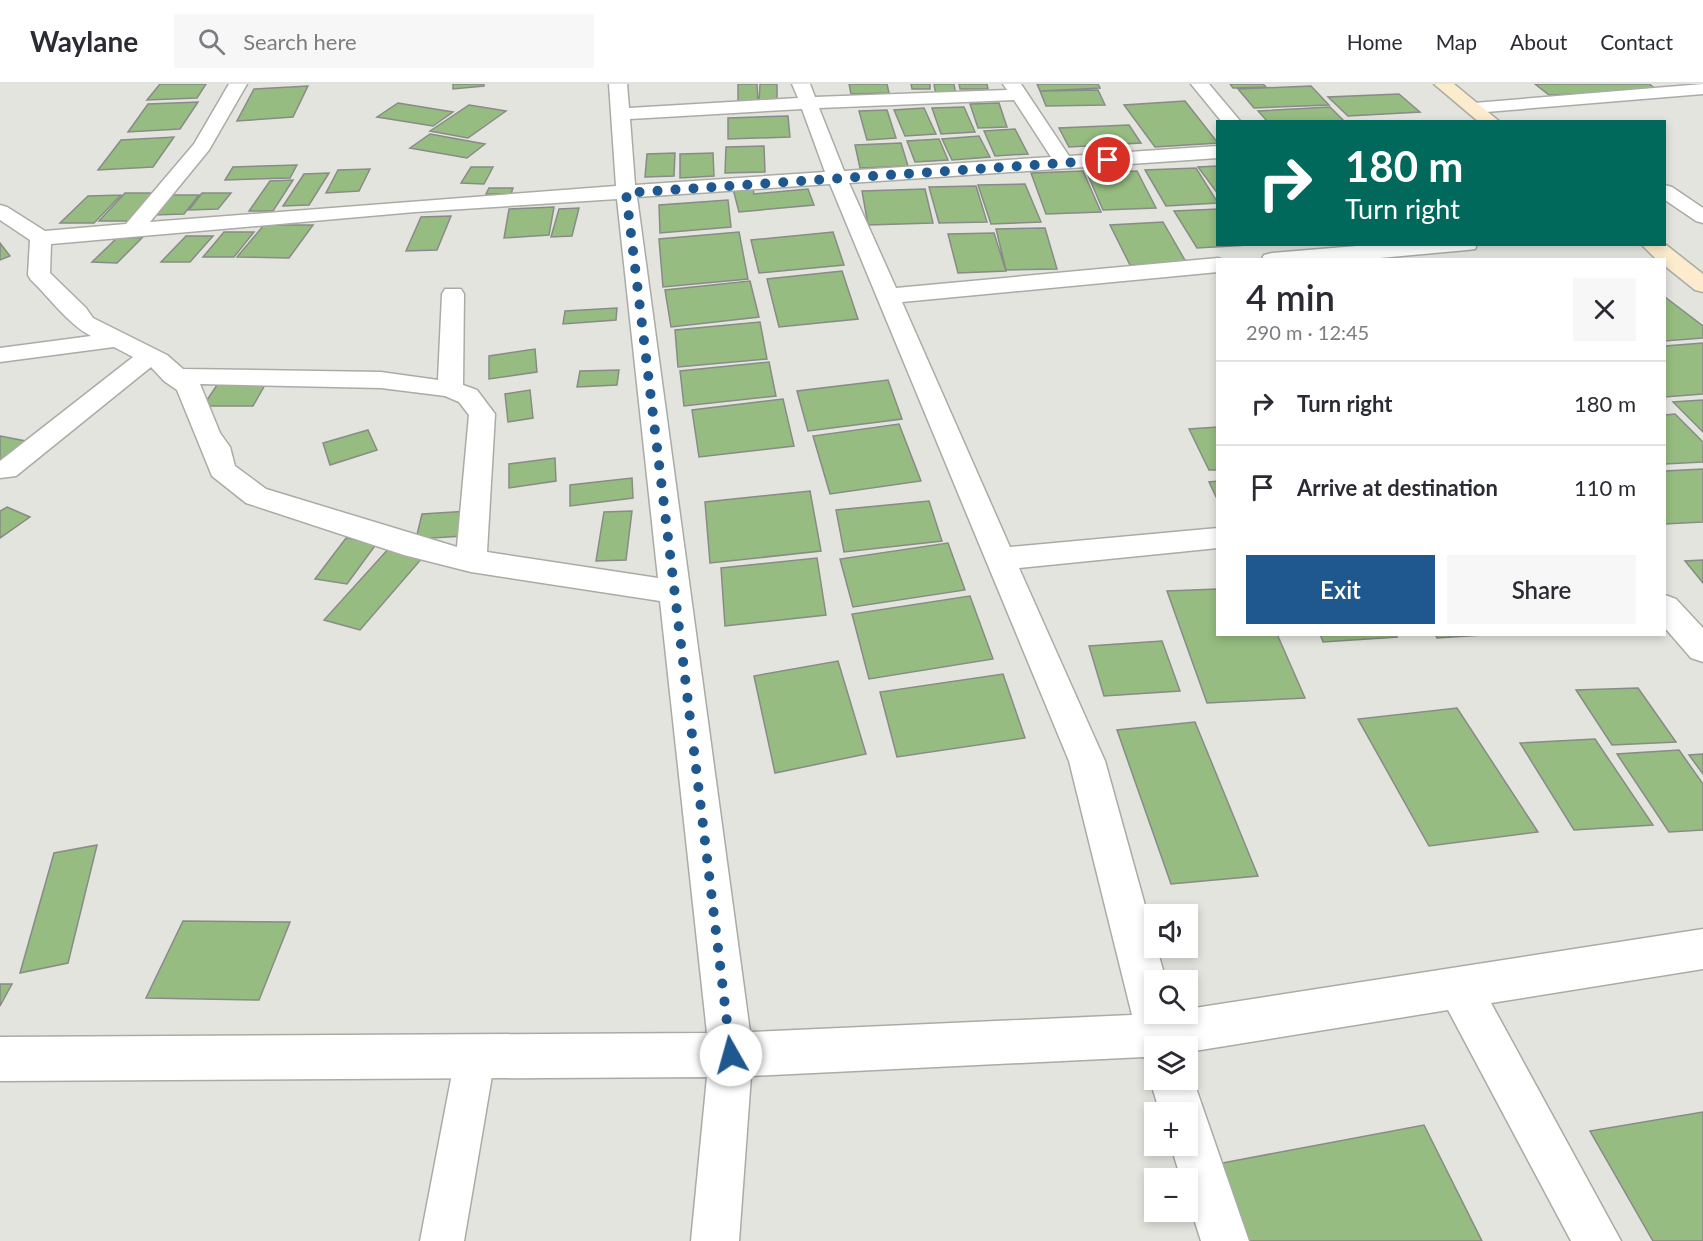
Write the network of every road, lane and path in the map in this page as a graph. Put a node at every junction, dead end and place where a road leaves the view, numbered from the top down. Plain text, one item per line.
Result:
1 (238, 84) edge
2 (618, 84) edge
3 (1200, 84) edge
4 (1443, 84) edge
5 (1514, 84) edge
6 (1703, 89) edge
7 (1015, 90) edge
8 (805, 94) edge
9 (1538, 103) junction
10 (1474, 108) junction
11 (621, 114) junction
12 (1230, 120) edge
13 (1489, 120) edge
14 (1562, 120) edge
15 (1216, 152) edge
16 (1064, 163) junction
17 (838, 180) junction
18 (1666, 192) edge
19 (626, 193) junction
20 (0, 212) edge
21 (1703, 217) edge
22 (133, 230) junction
23 (41, 238) junction
24 (1437, 246) edge
25 (1654, 246) edge
26 (1346, 252) edge
27 (1290, 258) edge
28 (1216, 265) edge
29 (1703, 285) edge
30 (453, 294) dead end
31 (887, 296) junction
32 (115, 340) junction
33 (0, 355) edge
34 (149, 356) junction
35 (173, 376) junction
36 (450, 389) junction
37 (6, 470) dead end
38 (1216, 538) edge
39 (1000, 559) junction
40 (471, 561) junction
41 (675, 592) junction
42 (1666, 608) edge
43 (1703, 649) edge
44 (1703, 950) edge
45 (1458, 986) junction
46 (1159, 1036) edge
47 (1187, 1036) edge
48 (1144, 1042) edge
49 (731, 1055) junction
50 (475, 1058) junction
51 (0, 1059) edge
52 (1197, 1156) edge
53 (442, 1241) edge
54 (715, 1241) edge
55 (1225, 1241) edge
56 (1597, 1241) edge

1 - 22 street
2 - 11 street
3 - 12 street
4 - 10 street
5 - 9 street
6 - 9 street
7 - 8 street
7 - 16 street
8 - 11 street
8 - 17 street
9 - 10 street
9 - 14 street
10 - 13 street
11 - 19 street
15 - 16 street
16 - 17 street
17 - 19 street
17 - 31 street
18 - 21 street
19 - 22 street
19 - 41 street
20 - 23 street
22 - 23 street
23 - 32 street
24 - 26 street
25 - 29 street
26 - 27 street
28 - 31 street
30 - 36 street
31 - 39 street
32 - 33 street
32 - 34 street
34 - 35 street
34 - 37 street
35 - 36 street
35 - 40 street
36 - 40 street
38 - 39 street
39 - 46 street
40 - 41 street
41 - 49 street
42 - 43 street
44 - 45 street
45 - 47 street
45 - 56 street
48 - 49 street
49 - 50 street
49 - 54 street
50 - 51 street
50 - 53 lane
52 - 55 street

